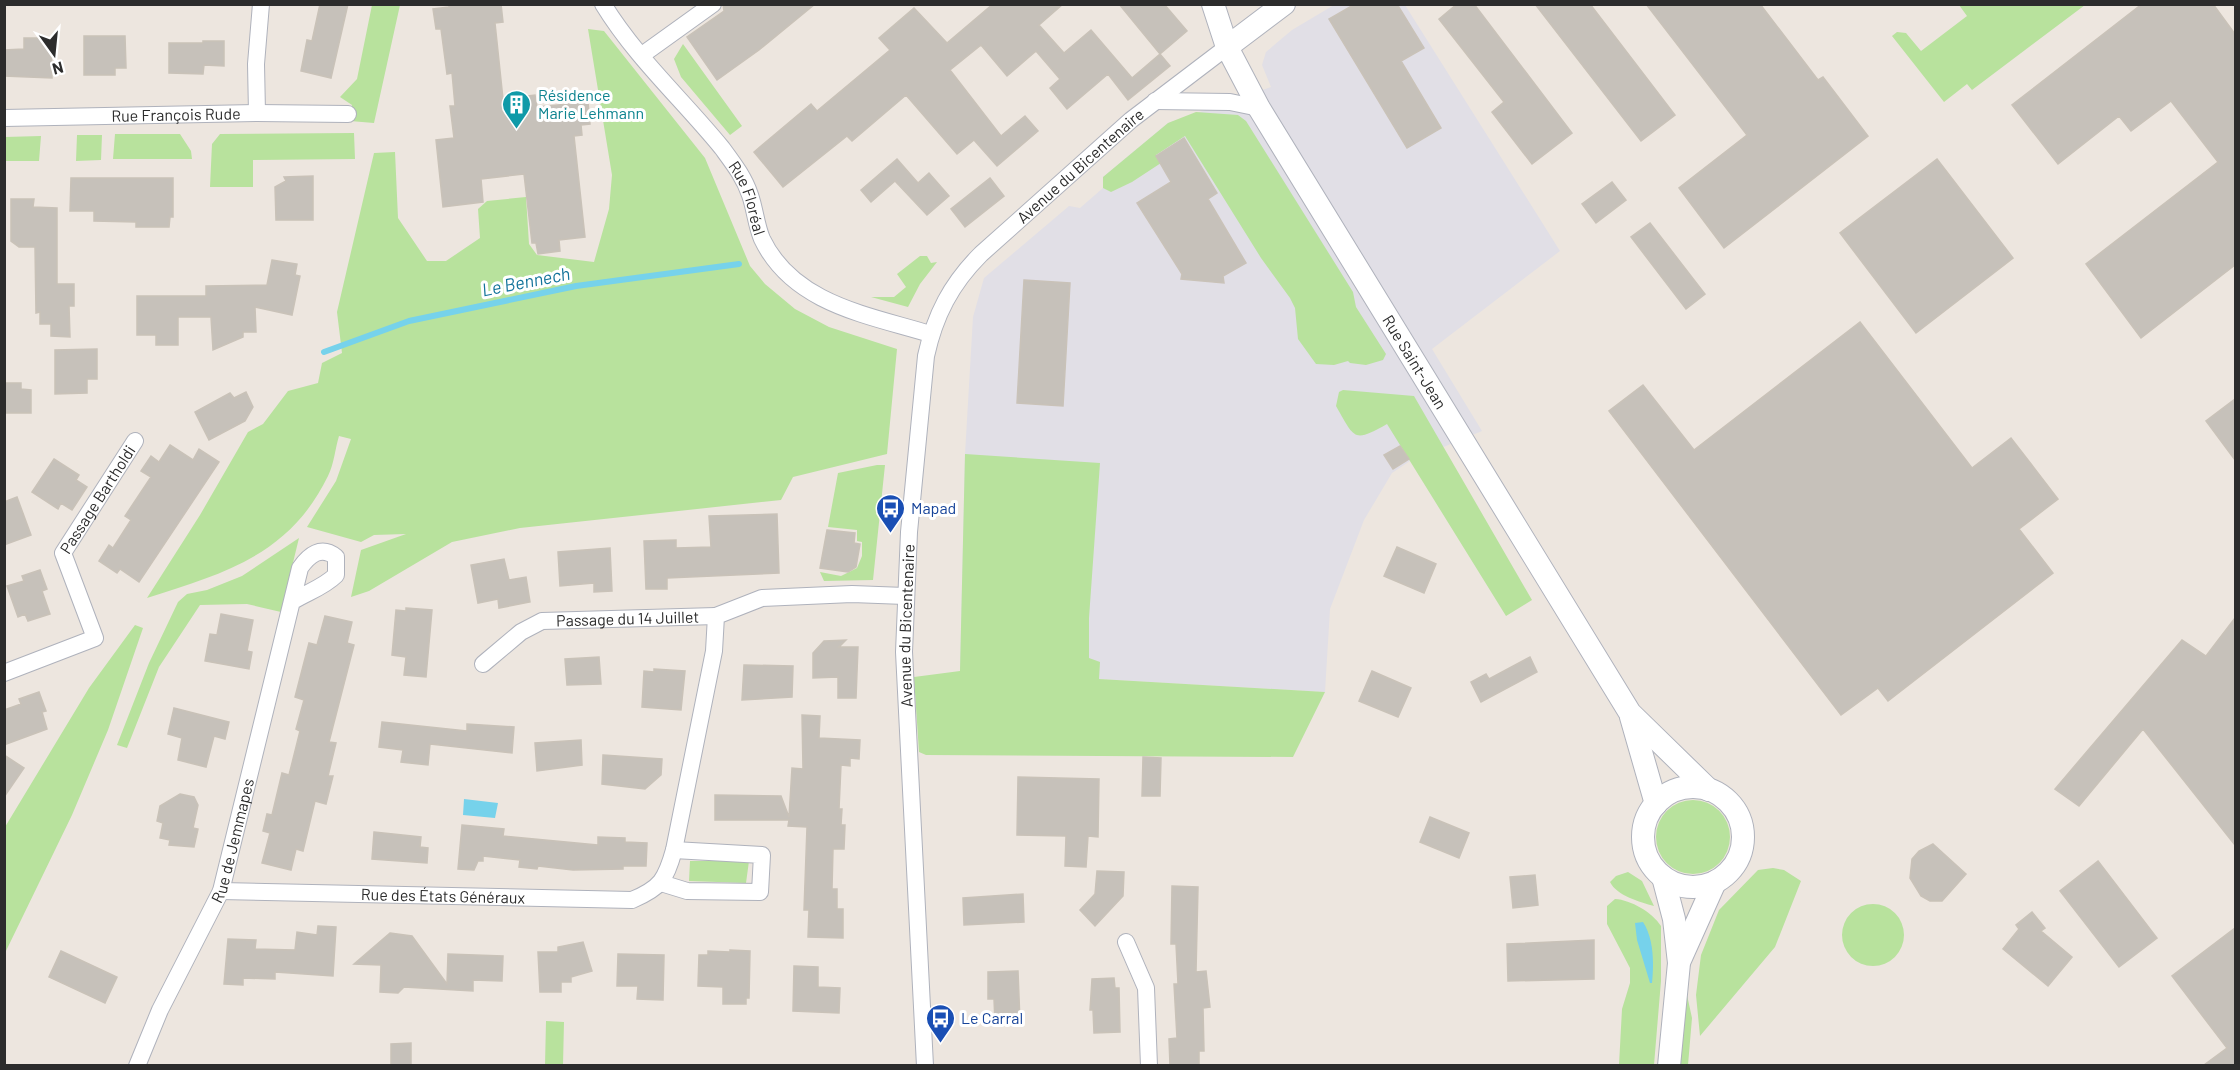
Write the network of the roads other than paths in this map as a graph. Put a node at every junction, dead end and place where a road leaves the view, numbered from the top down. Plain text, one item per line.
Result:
1 (261, 4) edge
2 (603, 4) edge
3 (713, 4) edge
4 (1213, 4) edge
5 (1284, 4) edge
6 (1227, 47) junction
7 (642, 55) junction
8 (1155, 101) junction
9 (1259, 108) junction
10 (257, 113) junction
11 (348, 114) dead end
12 (4, 118) edge
13 (930, 334) junction
14 (135, 441) dead end
15 (904, 596) junction
16 (293, 601) dead end
17 (716, 616) junction
18 (483, 664) dead end
19 (4, 673) edge
20 (1630, 713) junction
21 (1709, 790) junction
22 (1656, 804) junction
23 (674, 850) junction
24 (1663, 878) junction
25 (1715, 882) junction
26 (661, 883) junction
27 (221, 891) junction
28 (1126, 942) dead end
29 (1679, 963) junction
30 (137, 1065) edge
31 (926, 1065) edge
32 (1149, 1065) edge
33 (1669, 1065) edge

1 - 10 street
2 - 7 street, Rue Floréal
3 - 7 street
4 - 6 street, Rue Saint-Jean
5 - 6 street
6 - 8 street, Avenue du Bicentenaire
6 - 9 street, Rue Saint-Jean
7 - 13 street, Rue Floréal
8 - 9 street, Avenue du Bicentenaire
8 - 13 street, Avenue du Bicentenaire
9 - 20 street, Rue Saint-Jean
10 - 11 street, Rue François Rude
10 - 12 street, Rue François Rude
13 - 15 street, Avenue du Bicentenaire
14 - 19 street, Passage Bartholdi
15 - 17 street
15 - 31 street, Avenue du Bicentenaire
16 - 27 street, Rue de Jemmapes
17 - 18 street, Passage du 14 Juillet
17 - 23 street
20 - 21 street, Rue Saint-Jean
20 - 22 street, Rue Saint-Jean
21 - 22 street
21 - 25 street
22 - 24 street
23 - 26 street
23 - 26 street
24 - 25 street
24 - 29 street
25 - 29 street
26 - 27 street, Rue des États Généraux
27 - 30 street, Rue de Jemmapes
28 - 32 street
29 - 33 street

